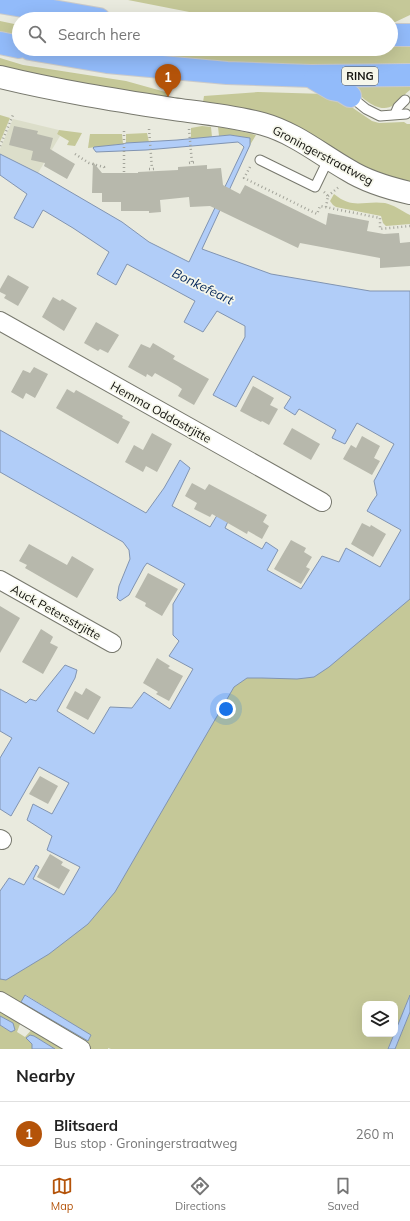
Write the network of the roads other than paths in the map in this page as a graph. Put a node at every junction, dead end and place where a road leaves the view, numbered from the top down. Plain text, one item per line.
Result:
1 (0, 2) edge
2 (58, 12) edge
3 (0, 43) edge
4 (12, 46) edge
5 (76, 56) edge
6 (410, 75) edge
7 (311, 76) junction
8 (0, 77) edge
9 (350, 96) joint
10 (405, 100) dead end
11 (395, 114) junction
12 (406, 114) dead end
13 (329, 158) junction
14 (260, 160) road end
15 (410, 193) edge
16 (0, 322) edge
17 (322, 502) dead end
18 (0, 580) edge
19 (112, 643) dead end
20 (0, 1002) edge
21 (81, 1049) edge

1 - 2 main road
3 - 4 main road
5 - 7 main road, RING
6 - 7 main road, RING
7 - 9 main road
8 - 13 street, Groningerstraatweg
9 - 11 lane
10 - 11 lane
11 - 12 lane
13 - 14 lane
13 - 15 street, Groningerstraatweg
16 - 17 street, Hemma Oddastrjitte
18 - 19 street, Auck Petersstrjitte
20 - 21 street

